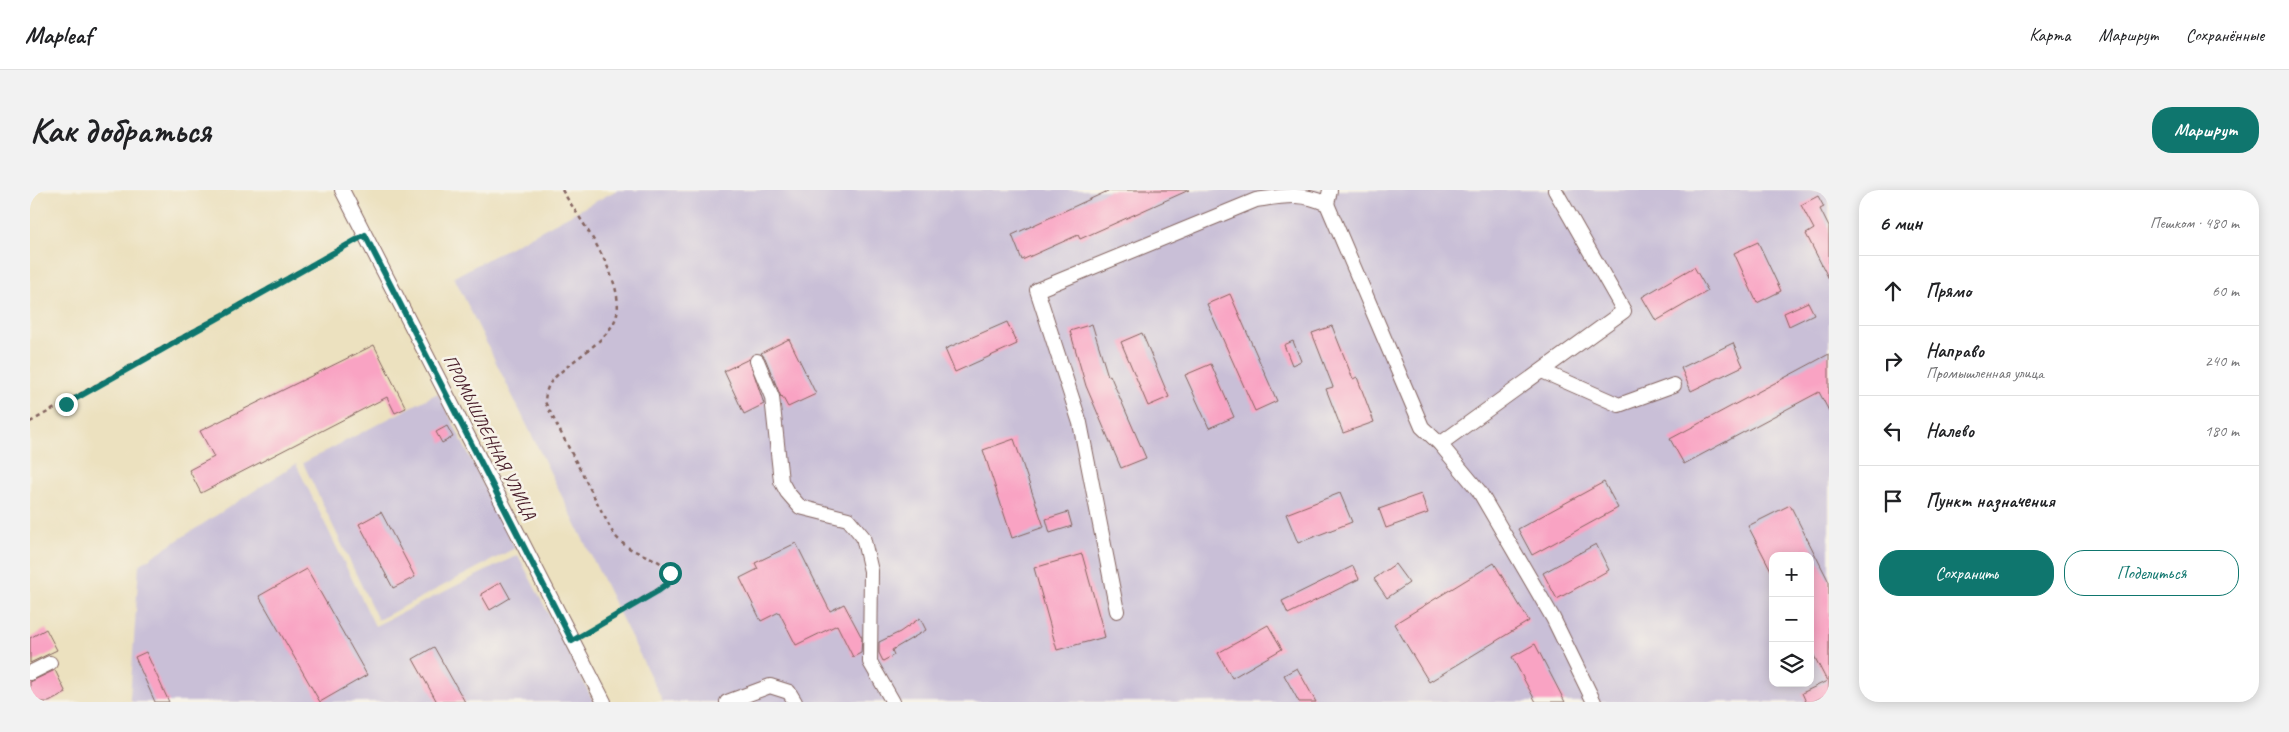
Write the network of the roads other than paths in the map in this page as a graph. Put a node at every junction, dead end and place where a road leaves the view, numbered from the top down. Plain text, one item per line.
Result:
1 (342, 190) edge
2 (1330, 190) edge
3 (1555, 190) edge
4 (1328, 204) junction
5 (757, 361) dead end
6 (1542, 371) junction
7 (1674, 385) dead end
8 (1440, 444) junction
9 (1117, 611) dead end
10 (50, 663) dead end
11 (30, 673) edge
12 (604, 702) edge
13 (727, 702) edge
14 (795, 702) edge
15 (893, 702) edge
16 (1594, 702) edge

1 - 12 street, ПРОМЫШЛЕННАЯ УЛИЦА
2 - 4 street
3 - 6 street
4 - 8 street
4 - 9 street
5 - 15 street
6 - 7 street
6 - 8 street
8 - 16 street
10 - 11 street
13 - 14 street

